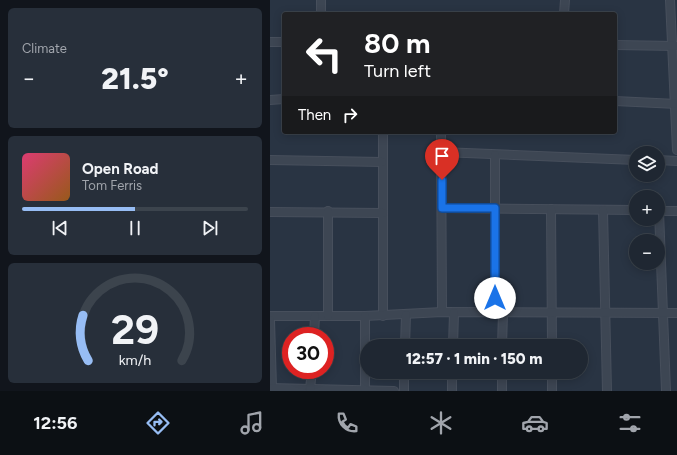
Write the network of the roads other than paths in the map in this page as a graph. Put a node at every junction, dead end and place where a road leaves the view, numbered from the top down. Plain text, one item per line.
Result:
1 (321, 0) edge
2 (565, 0) edge
3 (670, 0) edge
4 (321, 12) edge
5 (564, 12) edge
6 (270, 42) edge
7 (282, 42) edge
8 (617, 45) edge
9 (674, 46) edge
10 (282, 99) edge
11 (270, 100) edge
12 (617, 101) edge
13 (676, 104) edge
14 (383, 134) edge
15 (441, 134) edge
16 (677, 150) edge
17 (441, 152) junction
18 (495, 154) junction
19 (270, 160) edge
20 (629, 160) edge
21 (665, 160) edge
22 (677, 161) edge
23 (382, 162) junction
24 (442, 208) junction
25 (495, 208) junction
26 (550, 209) junction
27 (603, 210) junction
28 (629, 210) edge
29 (328, 211) junction
30 (665, 211) edge
31 (677, 211) edge
32 (270, 212) edge
33 (383, 213) junction
34 (659, 226) edge
35 (442, 312) junction
36 (454, 313) junction
37 (499, 313) junction
38 (552, 313) junction
39 (664, 313) junction
40 (677, 313) edge
41 (605, 314) junction
42 (406, 315) junction
43 (270, 316) edge
44 (315, 316) junction
45 (328, 316) junction
46 (365, 316) junction
47 (383, 316) junction
48 (270, 320) edge
49 (314, 327) edge
50 (405, 339) edge
51 (453, 339) edge
52 (501, 339) edge
53 (552, 339) edge
54 (311, 379) edge
55 (404, 379) edge
56 (452, 379) edge
57 (502, 379) edge
58 (552, 379) edge
59 (271, 388) edge
60 (310, 389) junction
61 (281, 390) edge
62 (332, 390) edge
63 (365, 390) edge
64 (381, 391) edge
65 (394, 391) edge
66 (404, 391) edge
67 (452, 391) edge
68 (502, 391) edge
69 (552, 391) edge
70 (607, 391) edge
71 (666, 391) edge

1 - 4 street
2 - 5 street
3 - 9 street
6 - 7 street
8 - 9 street
9 - 13 street
10 - 11 street
12 - 13 street
13 - 16 street
14 - 23 street
15 - 17 street
17 - 18 street
17 - 24 street
18 - 20 street
18 - 25 street
19 - 23 street
21 - 22 street
23 - 33 street
24 - 25 street
24 - 35 street
25 - 26 street
25 - 37 street
26 - 27 street
26 - 38 street
27 - 28 street
27 - 41 street
29 - 32 street
29 - 33 street
29 - 45 street
30 - 31 street
33 - 47 street
34 - 39 street
35 - 36 street
35 - 42 street
36 - 37 street
36 - 51 street
37 - 38 street
37 - 52 street
38 - 41 street
38 - 53 street
39 - 40 street
39 - 41 street
39 - 71 street
41 - 70 street
42 - 47 street
42 - 50 street
43 - 44 street
44 - 45 street
44 - 49 street
45 - 46 street
46 - 47 street
46 - 63 street
48 - 59 street
54 - 60 street
55 - 66 street
56 - 67 street
57 - 68 street
58 - 69 street
59 - 61 street
60 - 61 street
60 - 62 street
62 - 63 street
63 - 64 street
64 - 65 street

